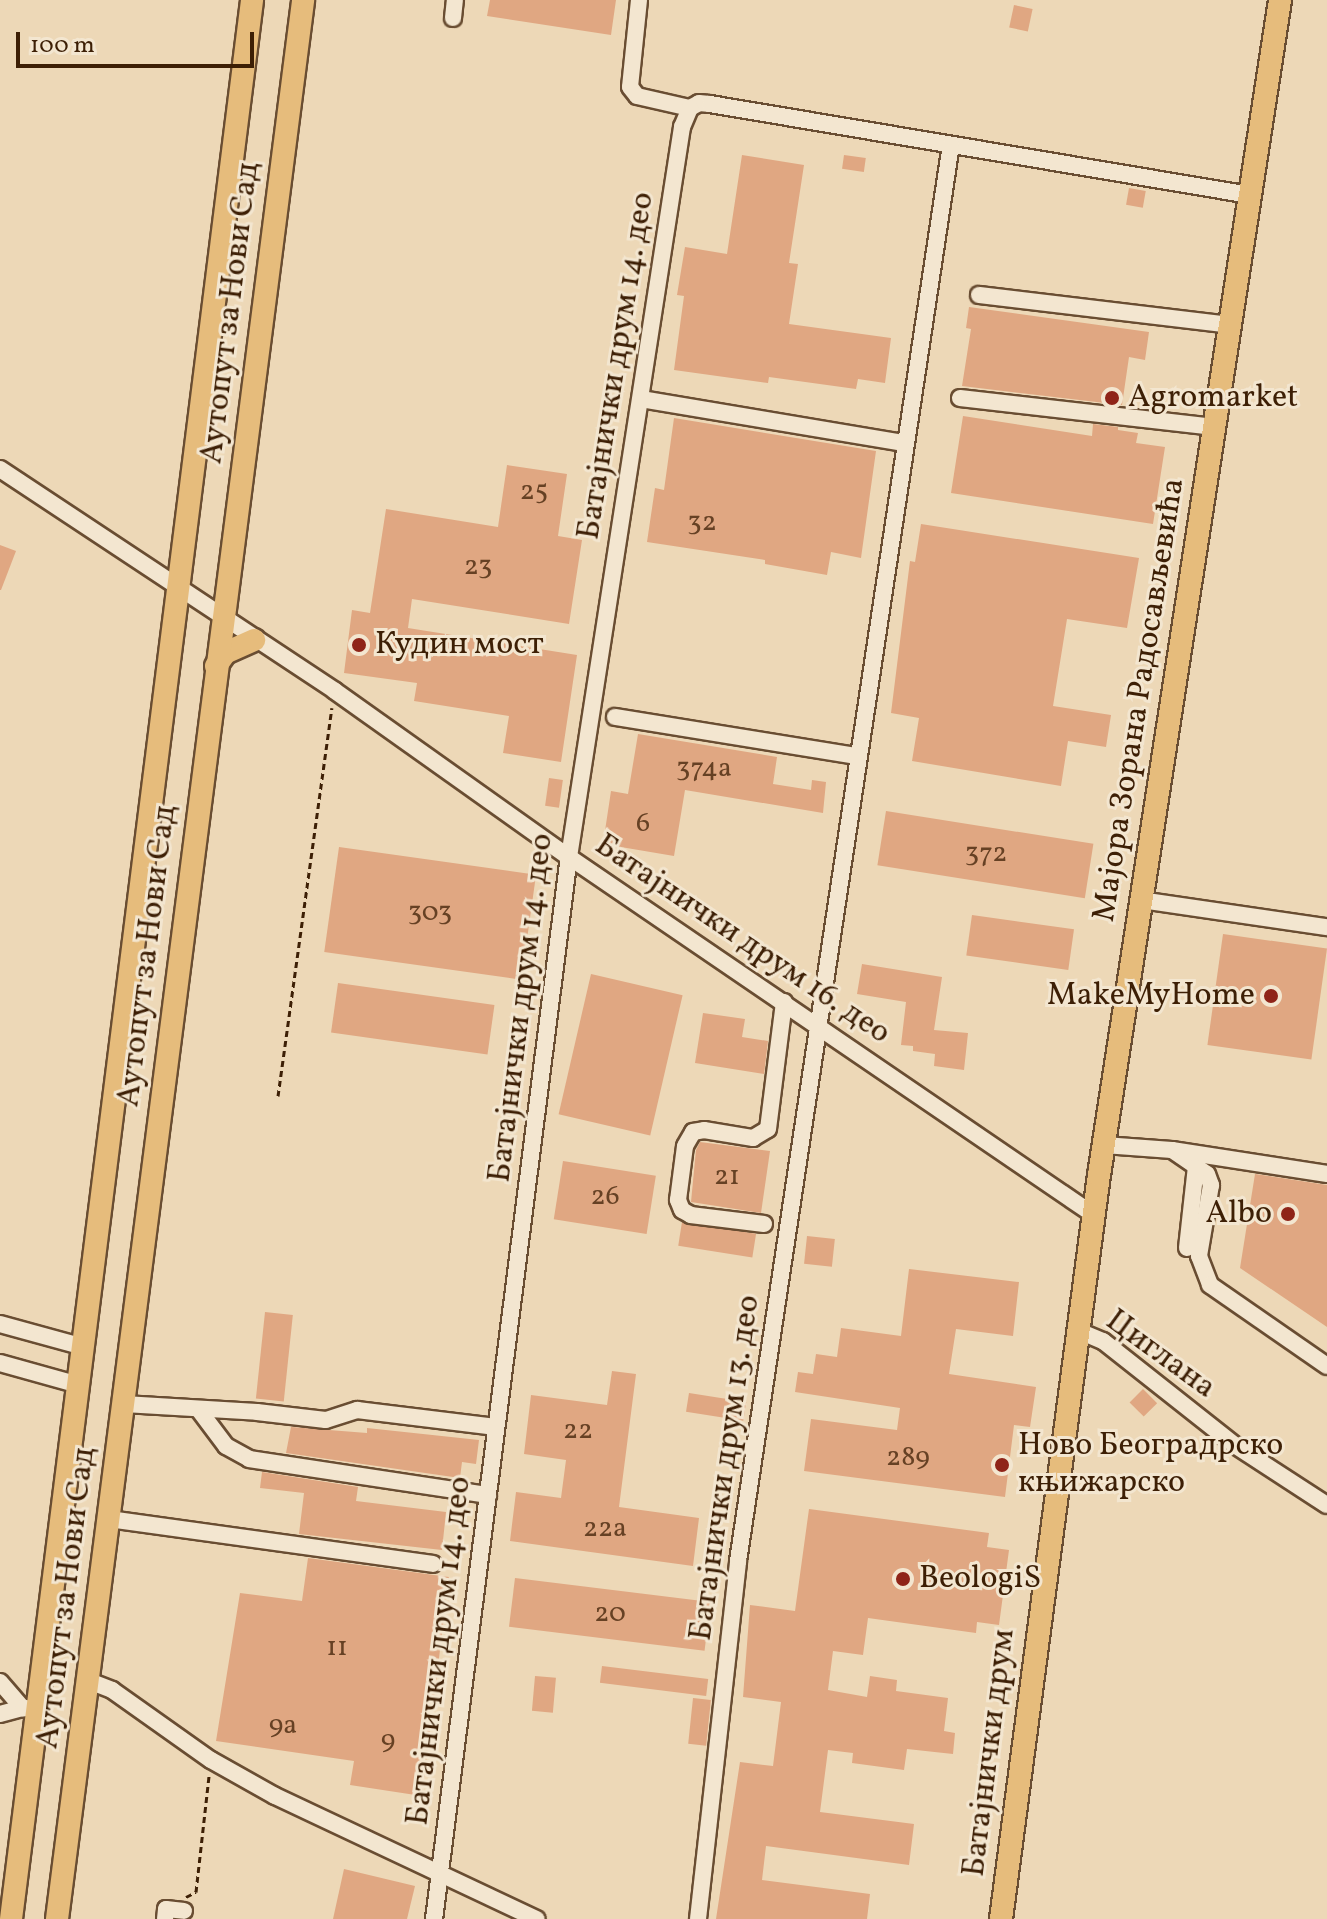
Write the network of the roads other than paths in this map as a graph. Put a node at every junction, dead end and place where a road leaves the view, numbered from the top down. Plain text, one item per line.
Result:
1 (252, 0) edge
2 (303, 0) edge
3 (455, 0) edge
4 (639, 0) edge
5 (1280, 0) edge
6 (453, 18) dead end
7 (690, 108) junction
8 (951, 145) junction
9 (1250, 195) junction
10 (979, 295) dead end
11 (1230, 325) junction
12 (960, 398) dead end
13 (641, 399) junction
14 (1214, 427) junction
15 (904, 443) junction
16 (0, 469) edge
17 (179, 587) junction
18 (223, 618) junction
19 (254, 640) junction
20 (216, 666) junction
21 (615, 717) dead end
22 (857, 756) junction
23 (569, 857) junction
24 (1141, 900) junction
25 (1327, 927) edge
26 (784, 1002) junction
27 (818, 1026) junction
28 (1104, 1145) junction
29 (1172, 1150) junction
30 (1196, 1167) junction
31 (1327, 1174) edge
32 (1094, 1215) junction
33 (764, 1224) dead end
34 (1187, 1248) dead end
35 (0, 1324) edge
36 (1079, 1331) junction
37 (84, 1347) junction
38 (0, 1363) edge
39 (1327, 1366) edge
40 (79, 1385) junction
41 (124, 1404) junction
42 (199, 1410) junction
43 (496, 1427) junction
44 (488, 1495) junction
45 (1327, 1505) edge
46 (109, 1519) junction
47 (433, 1564) dead end
48 (89, 1681) junction
49 (0, 1682) edge
50 (31, 1709) junction
51 (0, 1714) edge
52 (440, 1871) junction
53 (184, 1911) road end
54 (11, 1919) edge
55 (57, 1919) edge
56 (165, 1919) edge
57 (434, 1919) edge
58 (536, 1919) edge
59 (698, 1919) edge
60 (1001, 1919) edge

1 - 17 main road, Аутопут за Нови Сад
2 - 18 main road, Аутопут за Нови Сад
3 - 6 street
4 - 7 street
5 - 9 main road, Мајора Зорана Радосављевића
7 - 8 street
7 - 13 street, Батајнички друм 14. део
8 - 9 street
8 - 15 street
9 - 11 main road, Мајора Зорана Радосављевића
10 - 11 street
11 - 14 main road, Мајора Зорана Радосављевића
12 - 14 street
13 - 15 street
13 - 23 street, Батајнички друм 14. део
14 - 24 main road, Мајора Зорана Радосављевића
15 - 22 street
16 - 17 street, Батајнички друм 16. део
17 - 18 street, Батајнички друм 16. део
17 - 37 main road, Аутопут за Нови Сад
18 - 19 street, Батајнички друм 16. део
18 - 20 main road, Аутопут за Нови Сад
19 - 20 main road
19 - 23 street, Батајнички друм 16. део
20 - 41 main road, Аутопут за Нови Сад
21 - 22 street
22 - 27 street
23 - 26 street, Батајнички друм 16. део
23 - 43 street, Батајнички друм 14. део
24 - 25 street
24 - 28 main road, Мајора Зорана Радосављевића
26 - 27 street, Батајнички друм 16. део
26 - 33 street
27 - 32 street, Батајнички друм 16. део
27 - 59 street, Батајнички друм 13. део
28 - 29 street
28 - 32 main road, Мајора Зорана Радосављевића
29 - 30 street
29 - 31 street
30 - 34 street
30 - 39 street
32 - 36 main road, Батајнички друм
35 - 37 street
36 - 45 street, Циглана
36 - 60 main road, Батајнички друм
37 - 40 main road, Аутопут за Нови Сад
38 - 40 street
40 - 50 main road, Аутопут за Нови Сад
41 - 42 street
41 - 46 main road, Аутопут за Нови Сад
42 - 43 street
42 - 44 street
43 - 44 street, Батајнички друм 14. део
44 - 52 street, Батајнички друм 14. део
46 - 47 street
46 - 48 main road, Аутопут за Нови Сад
48 - 52 street
48 - 55 main road, Аутопут за Нови Сад
49 - 50 street
50 - 51 street
50 - 54 main road, Аутопут за Нови Сад
52 - 57 street, Батајнички друм 14. део
52 - 58 street
53 - 56 street

